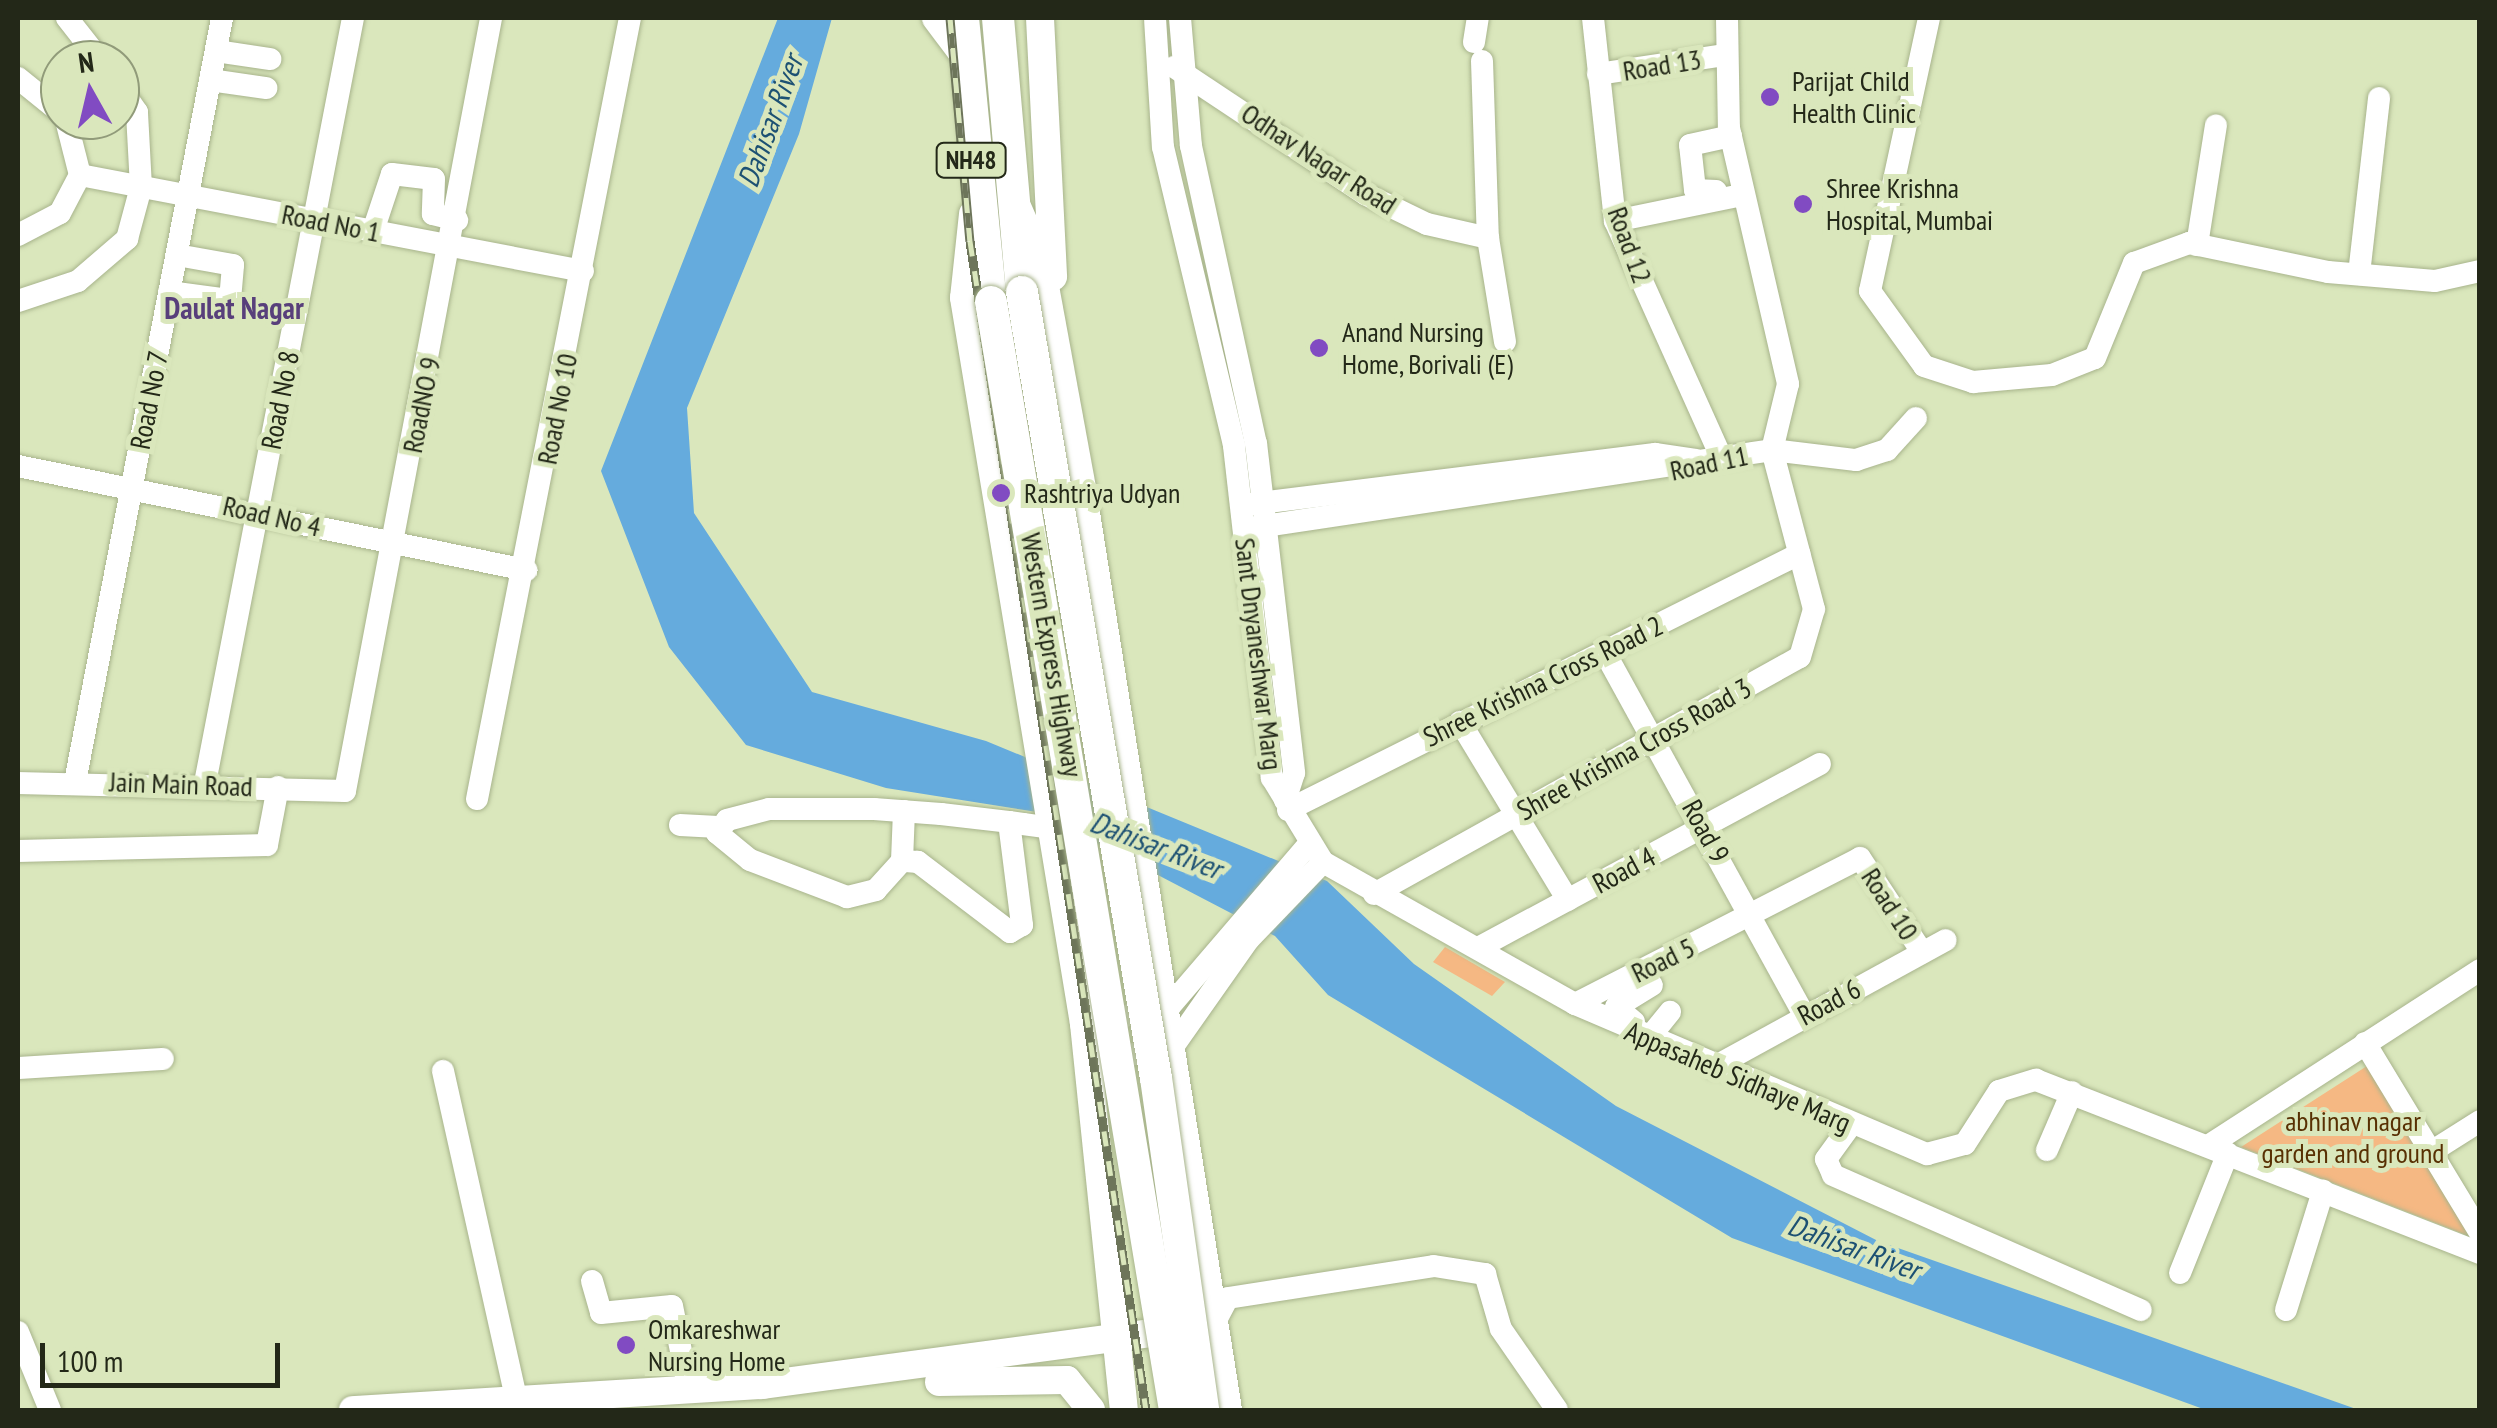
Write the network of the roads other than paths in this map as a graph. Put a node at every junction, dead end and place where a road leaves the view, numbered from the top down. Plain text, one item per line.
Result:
1 (67, 18) edge
2 (222, 18) edge
3 (353, 18) edge
4 (491, 18) edge
5 (630, 18) edge
6 (936, 18) edge
7 (962, 18) edge
8 (998, 18) edge
9 (1040, 18) edge
10 (1155, 18) edge
11 (1180, 18) edge
12 (1478, 18) edge
13 (1593, 18) edge
14 (1727, 18) edge
15 (1929, 18) edge
16 (84, 40) edge
17 (219, 51) junction
18 (963, 54) junction
19 (1725, 55) junction
20 (270, 58) dead end
21 (1169, 67) junction
22 (1598, 74) junction
23 (18, 78) edge
24 (214, 80) junction
25 (266, 88) dead end
26 (40, 96) edge
27 (2379, 98) dead end
28 (2216, 125) dead end
29 (71, 140) edge
30 (139, 140) edge
31 (1721, 145) junction
32 (80, 175) junction
33 (141, 186) junction
34 (1716, 191) dead end
35 (1742, 195) junction
36 (188, 196) junction
37 (991, 196) junction
38 (316, 220) junction
39 (457, 220) junction
40 (1615, 221) junction
41 (373, 231) junction
42 (18, 235) edge
43 (1488, 238) junction
44 (2197, 244) junction
45 (452, 246) junction
46 (181, 256) junction
47 (583, 271) junction
48 (2480, 271) edge
49 (2359, 274) junction
50 (173, 293) junction
51 (1020, 297) junction
52 (18, 301) edge
53 (1505, 342) dead end
54 (1916, 418) dead end
55 (1772, 450) junction
56 (1710, 459) junction
57 (18, 466) edge
58 (132, 485) junction
59 (258, 512) junction
60 (1253, 516) junction
61 (393, 544) junction
62 (1799, 554) junction
63 (526, 570) junction
64 (1604, 650) junction
65 (1460, 722) junction
66 (1653, 739) junction
67 (1820, 764) dead end
68 (75, 782) junction
69 (18, 783) edge
70 (205, 783) junction
71 (278, 787) junction
72 (345, 791) joint
73 (477, 799) dead end
74 (1287, 806) junction
75 (904, 811) junction
76 (1517, 816) junction
77 (1009, 822) junction
78 (680, 825) dead end
79 (1706, 826) junction
80 (718, 827) junction
81 (1054, 832) junction
82 (18, 851) edge
83 (902, 861) junction
84 (1307, 862) junction
85 (1374, 894) junction
86 (1568, 900) junction
87 (1153, 908) junction
88 (1750, 916) junction
89 (1946, 940) dead end
90 (1480, 947) junction
91 (1922, 952) junction
92 (2480, 970) edge
93 (2480, 984) edge
94 (1636, 987) junction
95 (2447, 998) junction
96 (1575, 1004) junction
97 (1170, 1006) junction
98 (1804, 1015) junction
99 (1084, 1024) junction
100 (1658, 1027) junction
101 (1174, 1044) junction
102 (2368, 1048) junction
103 (162, 1060) dead end
104 (1089, 1066) junction
105 (1714, 1067) junction
106 (18, 1068) edge
107 (442, 1071) dead end
108 (2072, 1092) junction
109 (2480, 1121) edge
110 (1850, 1126) junction
111 (2047, 1150) dead end
112 (2218, 1150) junction
113 (2431, 1152) junction
114 (2323, 1191) junction
115 (2480, 1233) edge
116 (2480, 1253) edge
117 (2180, 1272) dead end
118 (592, 1281) dead end
119 (2142, 1310) dead end
120 (2286, 1310) dead end
121 (1215, 1322) junction
122 (18, 1332) edge
123 (1116, 1342) junction
124 (689, 1391) junction
125 (517, 1403) edge
126 (50, 1410) edge
127 (353, 1410) edge
128 (664, 1410) edge
129 (1091, 1410) edge
130 (1124, 1410) edge
131 (1175, 1410) edge
132 (1202, 1410) edge
133 (1228, 1410) edge
134 (1557, 1410) edge

1 - 16 street
2 - 17 street, Road No 7
3 - 38 street, Road No 8
4 - 39 street, RoadNO 9
5 - 47 street, Road No 10
6 - 18 main road
7 - 18 highway, Western Express Highway / NH48
8 - 37 highway, Western Express Highway / NH48
9 - 51 main road
10 - 21 street, Sant Dnyaneshwar Marg
11 - 21 street, Sant Dnyaneshwar Marg
12 - 43 street
13 - 22 street, Road 12
14 - 19 street, Road 11
15 - 44 street
17 - 20 street
17 - 24 street, Road No 7
18 - 37 highway, Western Express Highway / NH48
19 - 22 street, Road 13
19 - 31 street, Road 11
21 - 43 street, Odhav Nagar Road
21 - 60 street, Sant Dnyaneshwar Marg
22 - 40 street, Road 12
23 - 26 street
24 - 25 street
24 - 36 street, Road No 7
27 - 49 street
28 - 44 street
29 - 32 street
30 - 33 street
31 - 34 street
31 - 35 street, Road 11
32 - 33 street, Road No 1
32 - 42 street
33 - 36 street, Road No 1
33 - 52 street
35 - 40 street
35 - 55 street, Road 11
36 - 38 street, Road No 1
36 - 46 street, Road No 7
37 - 51 highway, Western Express Highway / NH48
37 - 81 main road
38 - 41 street, Road No 1
38 - 59 street, Road No 8
39 - 41 street
39 - 45 street, RoadNO 9
40 - 56 street, Road 12
41 - 45 street, Road No 1
43 - 53 street
44 - 49 street
45 - 47 street, Road No 1
45 - 61 street, RoadNO 9
46 - 50 street, Road No 7
46 - 50 street
47 - 63 street, Road No 10
48 - 49 street
50 - 58 street, Road No 7
51 - 87 main road
51 - 131 highway, Western Express Highway / NH48, bridge
51 - 132 highway, Western Express Highway / NH48, bridge
54 - 55 street
55 - 56 street, Road 11
55 - 62 street, Shree Krishna Cross Road 3
56 - 60 street, Road 11
57 - 58 street, Road No 4
58 - 59 street, Road No 4
58 - 68 street, Road No 7
59 - 61 street, Road No 4
59 - 70 street, Road No 8
60 - 74 street, Sant Dnyaneshwar Marg
61 - 63 street, Road No 4
61 - 72 street, RoadNO 9
62 - 64 street, Shree Krishna Cross Road 2
62 - 66 street, Shree Krishna Cross Road 3
63 - 73 street, Road No 10
64 - 65 street, Shree Krishna Cross Road 2
64 - 66 street, Road 9
65 - 74 street, Shree Krishna Cross Road 2
65 - 76 street
66 - 76 street, Shree Krishna Cross Road 3
66 - 79 street, Road 9
67 - 79 street, Road 4
68 - 69 street, Jain Main Road
68 - 70 street, Jain Main Road
70 - 71 street, Jain Main Road
71 - 72 street, Jain Main Road
71 - 82 street
74 - 84 street
75 - 77 street
75 - 80 street
75 - 83 street
76 - 85 street, Shree Krishna Cross Road 3
76 - 86 street
77 - 81 street
77 - 83 street
78 - 80 street
79 - 86 street, Road 4
79 - 88 street, Road 9
80 - 83 street
81 - 87 main road
81 - 99 main road
84 - 85 street, Appasaheb Sidhaye Marg
84 - 97 street
84 - 101 street
85 - 90 street, Appasaheb Sidhaye Marg
86 - 90 street, Road 4
87 - 97 main road
88 - 91 street, Road 10
88 - 94 street, Road 5
88 - 98 street, Road 9
89 - 91 street, Road 6
90 - 96 street, Appasaheb Sidhaye Marg
91 - 98 street, Road 6
92 - 95 street
93 - 95 street
94 - 96 street, Road 5
94 - 100 street
95 - 102 street
96 - 100 street, Appasaheb Sidhaye Marg
97 - 99 street
97 - 101 main road
98 - 105 street, Road 6
99 - 104 main road
100 - 105 street, Appasaheb Sidhaye Marg
101 - 104 street
101 - 121 main road
102 - 112 street
102 - 113 street
103 - 106 street
104 - 123 main road
105 - 110 street, Appasaheb Sidhaye Marg
107 - 125 street
108 - 110 street, Appasaheb Sidhaye Marg
108 - 111 street
108 - 112 street, Appasaheb Sidhaye Marg
109 - 113 street
110 - 119 street
112 - 114 street, Appasaheb Sidhaye Marg
112 - 117 street
113 - 115 street
114 - 116 street, Appasaheb Sidhaye Marg
114 - 120 street
118 - 124 street
121 - 123 main road
121 - 133 main road
121 - 134 street
122 - 126 street
123 - 124 main road
123 - 130 main road
124 - 125 main road
125 - 127 main road
128 - 129 main road

